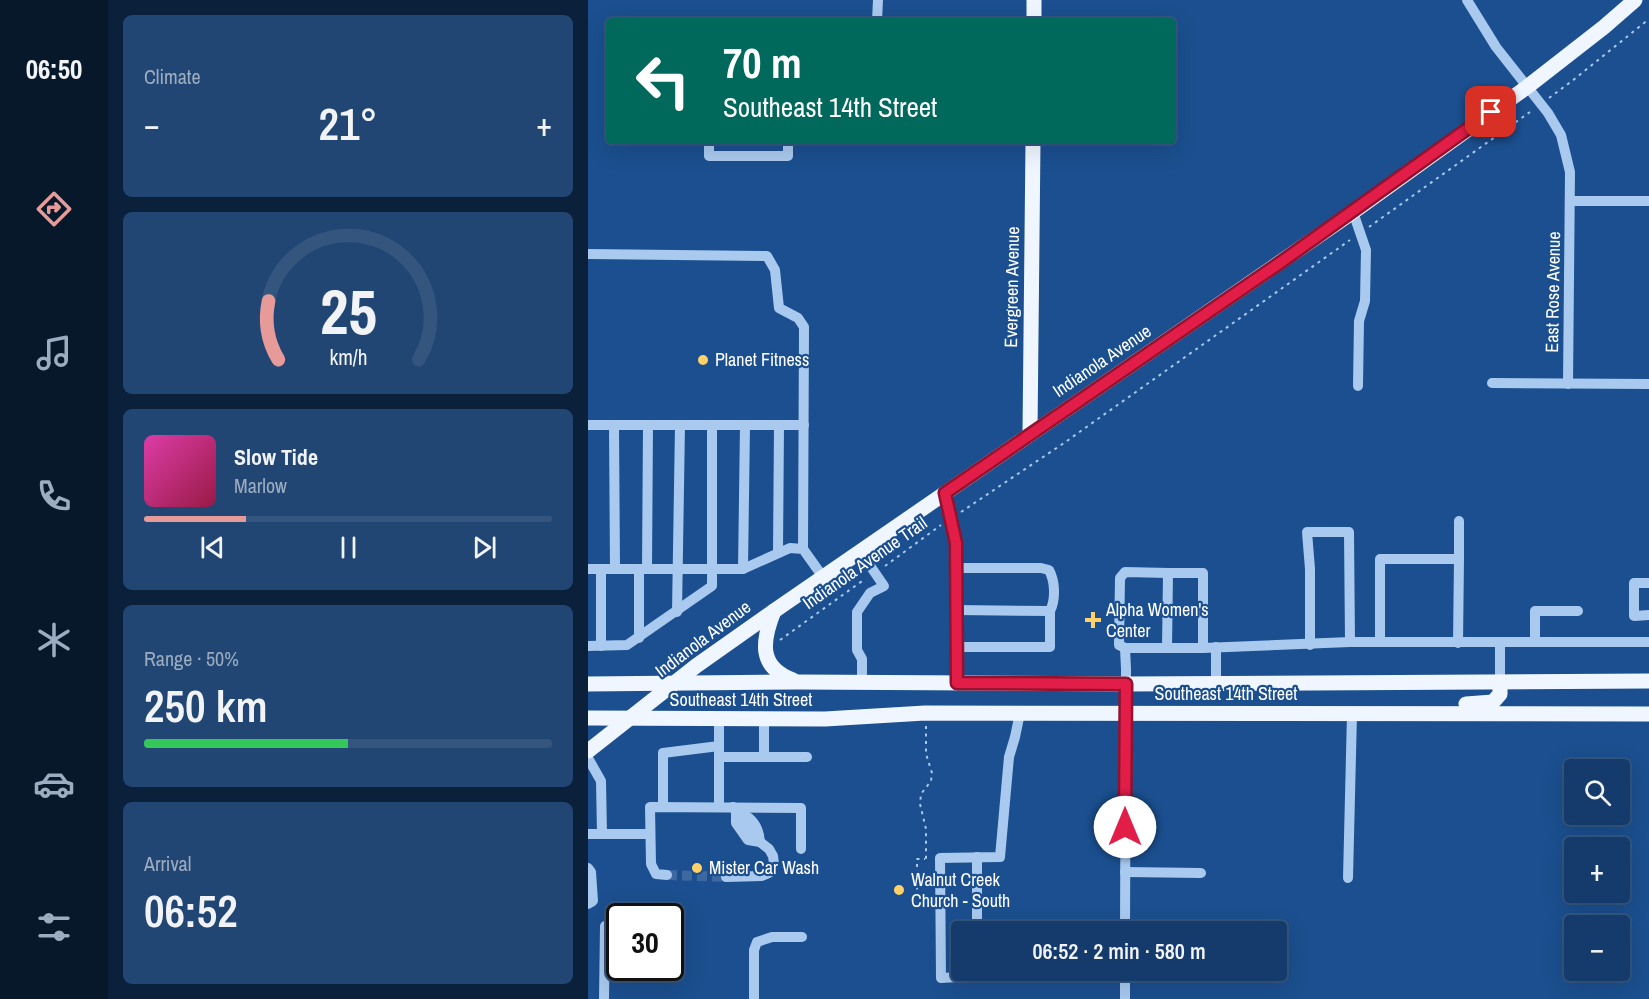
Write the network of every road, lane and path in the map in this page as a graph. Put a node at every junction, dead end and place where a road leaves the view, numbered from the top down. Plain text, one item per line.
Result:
1 (1034, 0) edge
2 (1467, 0) edge
3 (1635, 0) edge
4 (877, 1) edge
5 (877, 18) edge
6 (1034, 18) edge
7 (1649, 19) edge
8 (1527, 87) junction
9 (1551, 97) dead end
10 (1531, 111) dead end
11 (709, 144) edge
12 (788, 144) edge
13 (1033, 144) edge
14 (1570, 201) junction
15 (1649, 201) edge
16 (1353, 212) junction
17 (1361, 232) junction
18 (588, 254) edge
19 (1492, 383) dead end
20 (1568, 384) junction
21 (1649, 384) edge
22 (1358, 386) dead end
23 (588, 425) edge
24 (614, 425) junction
25 (648, 425) junction
26 (680, 425) junction
27 (712, 425) junction
28 (745, 425) junction
29 (779, 425) junction
30 (804, 425) junction
31 (1030, 433) junction
32 (945, 493) junction
33 (952, 518) junction
34 (1459, 521) dead end
35 (803, 549) junction
36 (860, 551) junction
37 (778, 552) junction
38 (1459, 559) junction
39 (588, 568) edge
40 (601, 568) junction
41 (615, 568) junction
42 (643, 568) junction
43 (677, 568) junction
44 (712, 568) junction
45 (743, 568) junction
46 (956, 568) junction
47 (875, 573) junction
48 (1168, 573) junction
49 (823, 577) junction
50 (1649, 583) edge
51 (956, 610) junction
52 (774, 611) junction
53 (1050, 611) junction
54 (1578, 611) dead end
55 (677, 612) junction
56 (1649, 615) edge
57 (639, 638) junction
58 (1350, 642) junction
59 (1380, 642) junction
60 (1500, 642) junction
61 (1536, 642) junction
62 (1649, 642) edge
63 (1458, 643) junction
64 (775, 644) dead end
65 (1310, 645) junction
66 (588, 646) edge
67 (601, 646) junction
68 (957, 647) junction
69 (1216, 647) junction
70 (1125, 648) junction
71 (1167, 648) junction
72 (1203, 648) junction
73 (1649, 681) edge
74 (798, 682) junction
75 (861, 682) junction
76 (1500, 682) junction
77 (957, 683) junction
78 (588, 684) edge
79 (675, 684) junction
80 (1126, 684) junction
81 (1216, 684) junction
82 (926, 713) junction
83 (1020, 713) junction
84 (1126, 714) junction
85 (1352, 714) junction
86 (1381, 714) junction
87 (1649, 714) edge
88 (588, 718) edge
89 (631, 719) junction
90 (719, 719) junction
91 (764, 719) junction
92 (588, 751) edge
93 (719, 752) junction
94 (764, 757) junction
95 (807, 757) dead end
96 (588, 758) edge
97 (663, 807) junction
98 (718, 807) junction
99 (735, 809) junction
100 (588, 834) edge
101 (602, 834) junction
102 (650, 834) junction
103 (801, 849) dead end
104 (940, 858) junction
105 (977, 858) junction
106 (926, 859) junction
107 (588, 868) edge
108 (1125, 872) junction
109 (1201, 873) dead end
110 (667, 875) dead end
111 (726, 877) tunnel mouth
112 (1348, 878) dead end
113 (916, 897) dead end
114 (590, 903) edge
115 (977, 921) edge
116 (1125, 921) edge
117 (605, 926) dead end
118 (802, 937) dead end
119 (951, 977) edge
120 (1125, 981) edge
121 (604, 999) edge
122 (754, 999) edge
123 (1125, 999) edge

1 - 6 main road
2 - 8 street, East Rose Avenue
3 - 8 main road, Indianola Avenue
4 - 5 street
7 - 9 path
8 - 14 street, East Rose Avenue
8 - 16 main road, Indianola Avenue
10 - 17 path, Indianola Avenue Trail
11 - 12 street
13 - 31 main road, Evergreen Avenue
14 - 15 street
14 - 20 street, East Rose Avenue
16 - 17 street
16 - 31 main road, Indianola Avenue
17 - 22 street
17 - 33 path, Indianola Avenue Trail
18 - 30 street
19 - 20 street
20 - 21 street
23 - 24 street
24 - 25 street
24 - 41 street
25 - 26 street
25 - 42 street
26 - 27 street
26 - 43 street
27 - 28 street
27 - 44 street
28 - 29 street
28 - 45 street
29 - 30 street
29 - 37 street
30 - 35 street
31 - 32 main road, Indianola Avenue
32 - 33 street
32 - 36 main road, Indianola Avenue
33 - 46 street
33 - 47 path, Indianola Avenue Trail
34 - 38 street
35 - 37 street
35 - 49 street
36 - 47 street
36 - 49 main road, Indianola Avenue
37 - 45 street
38 - 59 street
38 - 63 street
39 - 40 street
40 - 41 street
40 - 67 street
41 - 42 street
42 - 43 street
42 - 57 street
43 - 44 street
43 - 55 street
44 - 45 street
44 - 55 street
46 - 51 street
46 - 53 street
47 - 64 path, Indianola Avenue Trail
47 - 75 street
48 - 70 street
48 - 71 street
48 - 72 street
49 - 52 main road, Indianola Avenue
50 - 56 street
51 - 53 street
51 - 68 street
52 - 74 main road
52 - 79 main road, Indianola Avenue
53 - 68 street
54 - 61 street
55 - 57 street
57 - 67 street
58 - 59 street
58 - 65 street
58 - 65 street
59 - 63 street
60 - 61 street
60 - 63 street
60 - 76 street
61 - 62 street
65 - 69 street
66 - 67 street
68 - 77 street
69 - 72 street
69 - 81 street
70 - 71 street
70 - 80 street
71 - 72 street
73 - 76 main road, Southeast 14th Street
74 - 75 main road, Southeast 14th Street
74 - 79 main road, Southeast 14th Street
75 - 77 main road, Southeast 14th Street
76 - 81 main road, Southeast 14th Street
76 - 86 main road
77 - 80 main road, Southeast 14th Street
78 - 79 main road, Southeast 14th Street
79 - 89 main road, Indianola Avenue
80 - 81 main road, Southeast 14th Street
80 - 84 street
82 - 83 main road, Southeast 14th Street
82 - 91 main road, Southeast 14th Street
82 - 106 path
83 - 84 main road, Southeast 14th Street
83 - 105 street
84 - 85 main road, Southeast 14th Street
84 - 108 street
85 - 86 main road, Southeast 14th Street
85 - 112 street
86 - 87 main road, Southeast 14th Street
88 - 89 main road, Southeast 14th Street
89 - 90 main road, Southeast 14th Street
89 - 92 main road, Indianola Avenue
90 - 91 main road, Southeast 14th Street
90 - 93 street
91 - 94 street
93 - 94 street
93 - 97 street
93 - 98 street
94 - 95 street
96 - 101 street
97 - 98 street
97 - 102 street
98 - 99 street
99 - 103 street
99 - 111 street
100 - 101 street
101 - 102 street
102 - 110 street
104 - 105 street
104 - 106 path
104 - 119 street
105 - 115 street
106 - 113 path
107 - 114 street
108 - 109 street
108 - 116 street
117 - 121 street
118 - 122 street
120 - 123 street

